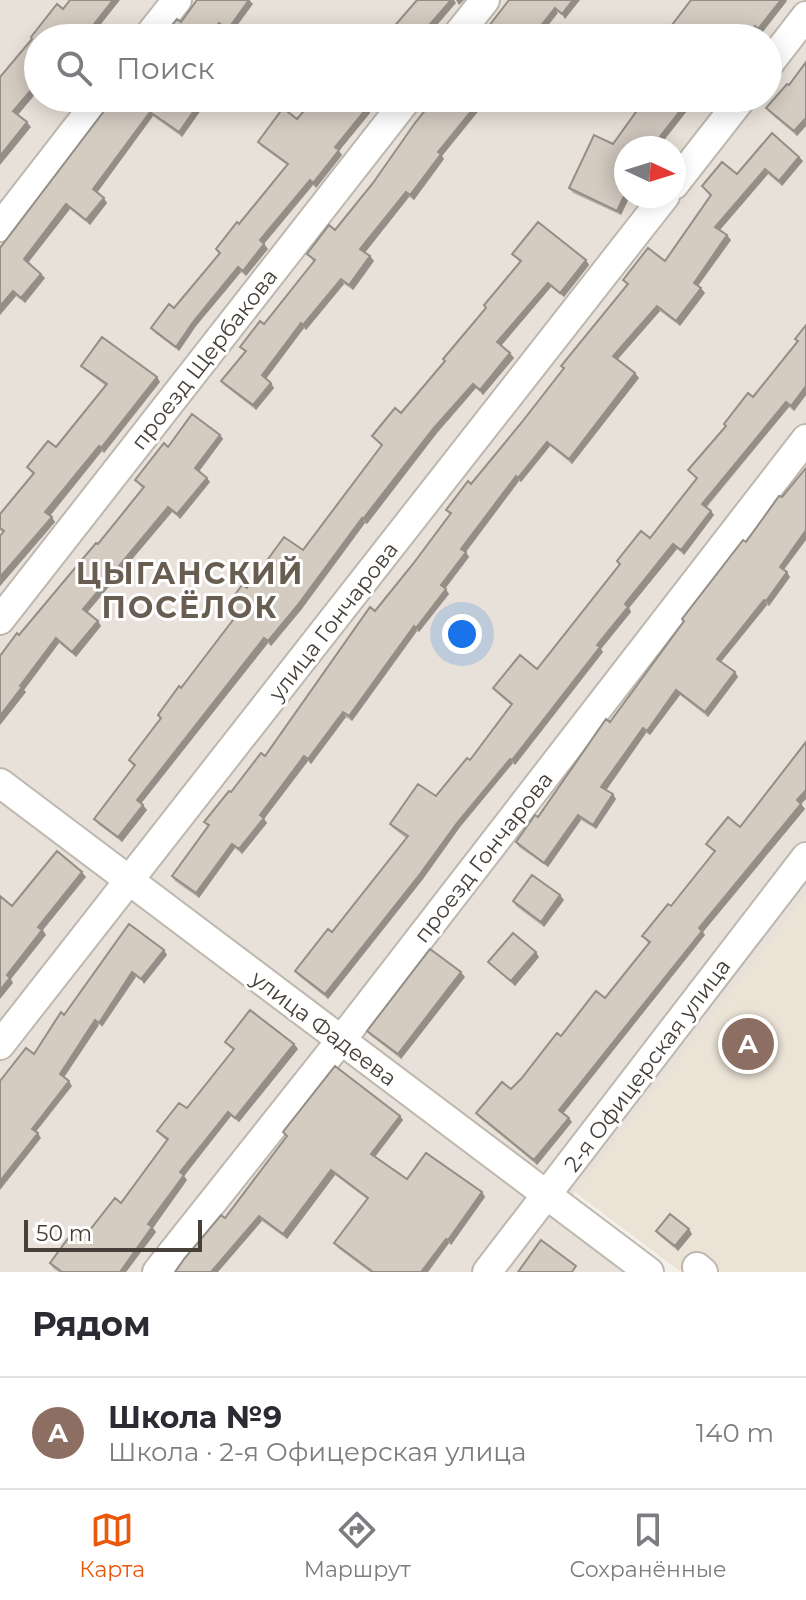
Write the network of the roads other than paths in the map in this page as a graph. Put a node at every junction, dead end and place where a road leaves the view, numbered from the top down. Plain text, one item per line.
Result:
1 (177, 0) edge
2 (485, 0) edge
3 (806, 16) edge
4 (158, 24) edge
5 (466, 24) edge
6 (782, 47) edge
7 (89, 112) edge
8 (397, 112) edge
9 (731, 112) edge
10 (686, 170) edge
11 (656, 208) edge
12 (0, 227) edge
13 (806, 439) edge
14 (0, 620) edge
15 (0, 783) edge
16 (806, 857) edge
17 (129, 881) junction
18 (341, 1040) junction
19 (0, 1045) edge
20 (547, 1196) junction
21 (157, 1272) edge
22 (487, 1272) edge
23 (649, 1272) edge

1 - 4 street
2 - 5 street
3 - 6 street
7 - 12 street
8 - 14 street, проезд Щербакова
9 - 10 street
11 - 17 street, улица Гончарова
13 - 18 street, проезд Гончарова
15 - 17 street, улица Фадеева
16 - 20 street, 2-я Офицерская улица
17 - 18 street, улица Фадеева
17 - 19 street, улица Гончарова
18 - 20 street, улица Фадеева
18 - 21 street, проезд Гончарова
20 - 22 street, 2-я Офицерская улица
20 - 23 street, улица Фадеева

